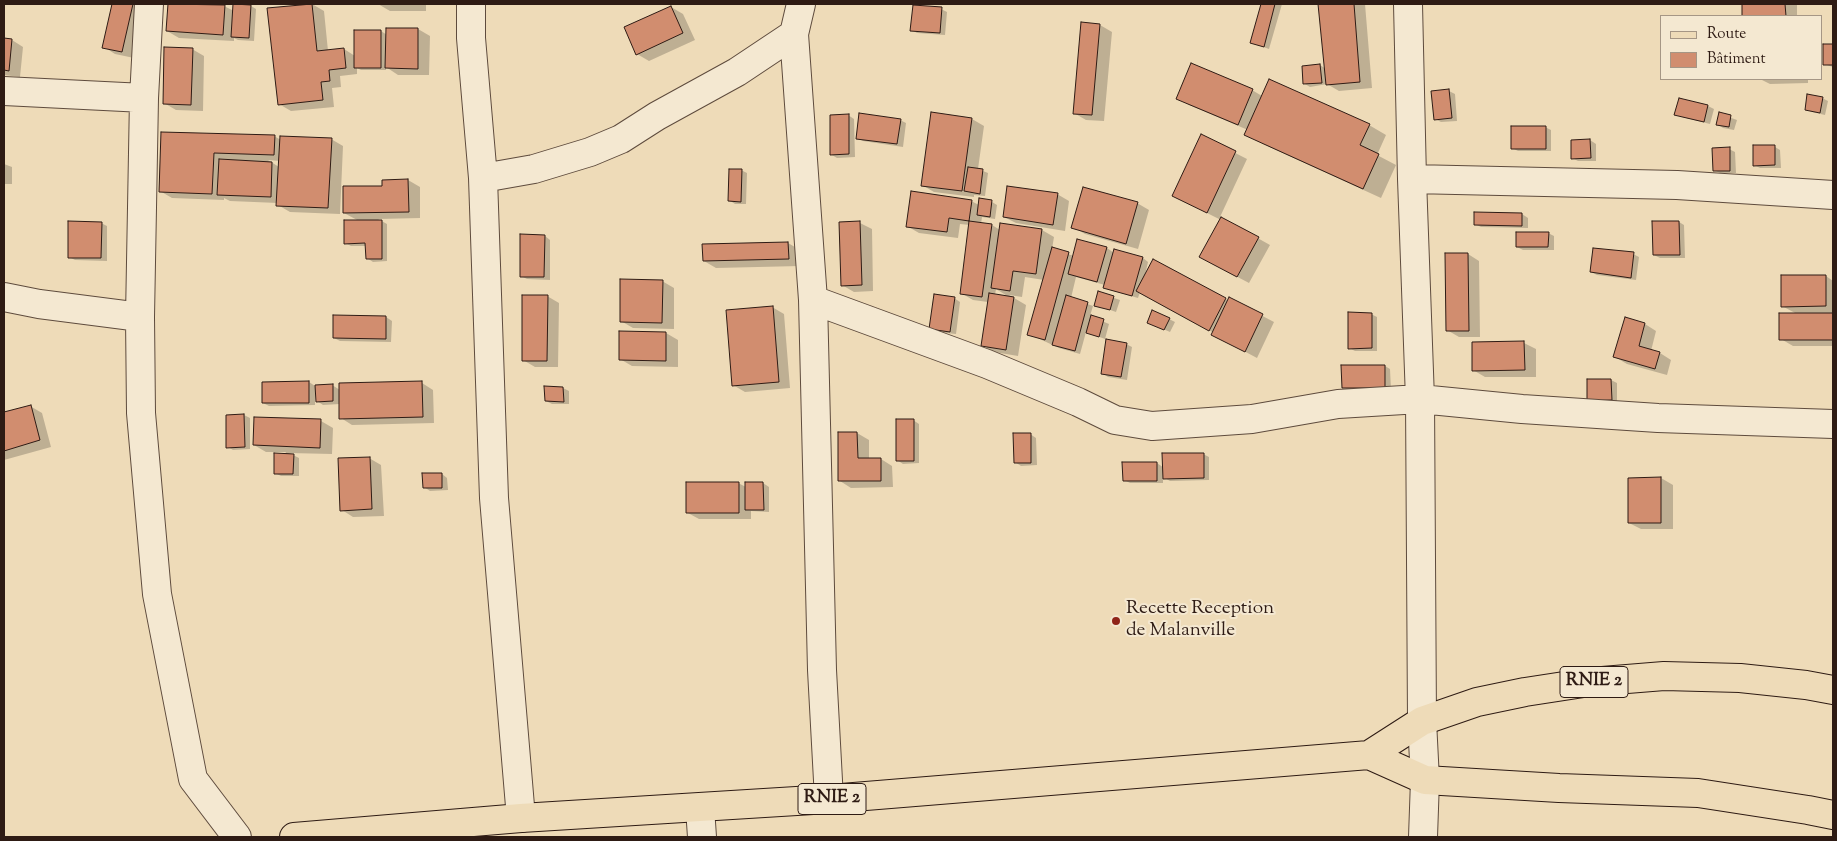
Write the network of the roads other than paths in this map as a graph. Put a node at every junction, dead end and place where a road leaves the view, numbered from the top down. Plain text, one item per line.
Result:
1 (149, 4) edge
2 (471, 4) edge
3 (801, 4) edge
4 (1408, 4) edge
5 (794, 34) junction
6 (4, 91) edge
7 (144, 98) junction
8 (483, 178) junction
9 (1412, 179) junction
10 (1833, 194) edge
11 (4, 297) edge
12 (813, 300) junction
13 (140, 317) junction
14 (1420, 399) junction
15 (1833, 424) edge
16 (1833, 690) edge
17 (1422, 720) junction
18 (1369, 754) junction
19 (1425, 780) junction
20 (829, 799) junction
21 (700, 808) junction
22 (1833, 815) edge
23 (521, 818) junction
24 (237, 837) edge
25 (294, 837) edge
26 (702, 837) edge
27 (1423, 837) edge

1 - 7 street
2 - 8 street
3 - 5 street
4 - 9 street
5 - 8 street
5 - 12 street
6 - 7 street
7 - 13 street
8 - 23 street
9 - 10 street
9 - 14 street
11 - 13 street
12 - 14 street
12 - 20 street
13 - 24 street
14 - 15 street
14 - 17 street
16 - 17 main road, RNIE 2
17 - 18 main road, RNIE 2
17 - 19 street
18 - 19 main road, RNIE 2
18 - 20 main road, RNIE 2 / RNIE 2
19 - 22 main road, RNIE 2
19 - 27 street
20 - 21 main road, RNIE 2 / RNIE 2
21 - 23 main road, RNIE 2 / RNIE 2
21 - 26 street
23 - 25 main road, RNIE 2 / RNIE 2

